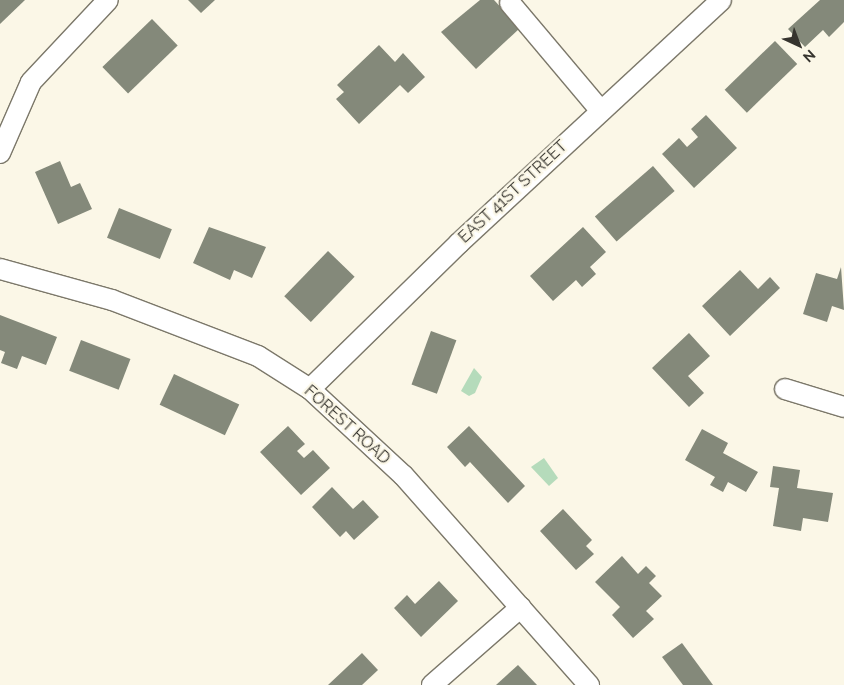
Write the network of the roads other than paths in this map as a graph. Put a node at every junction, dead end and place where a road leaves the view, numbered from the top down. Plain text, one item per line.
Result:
1 (108, 0) edge
2 (721, 0) edge
3 (510, 3) dead end
4 (601, 111) junction
5 (0, 153) edge
6 (0, 269) edge
7 (310, 389) junction
8 (785, 390) dead end
9 (844, 407) edge
10 (521, 607) junction
11 (432, 685) edge
12 (590, 685) edge

1 - 5 street
2 - 4 street, EAST 41ST STREET
3 - 4 street
4 - 7 street, EAST 41ST STREET
6 - 7 street, FOREST ROAD
7 - 10 street, FOREST ROAD
8 - 9 street
10 - 11 street
10 - 12 street, FOREST ROAD

